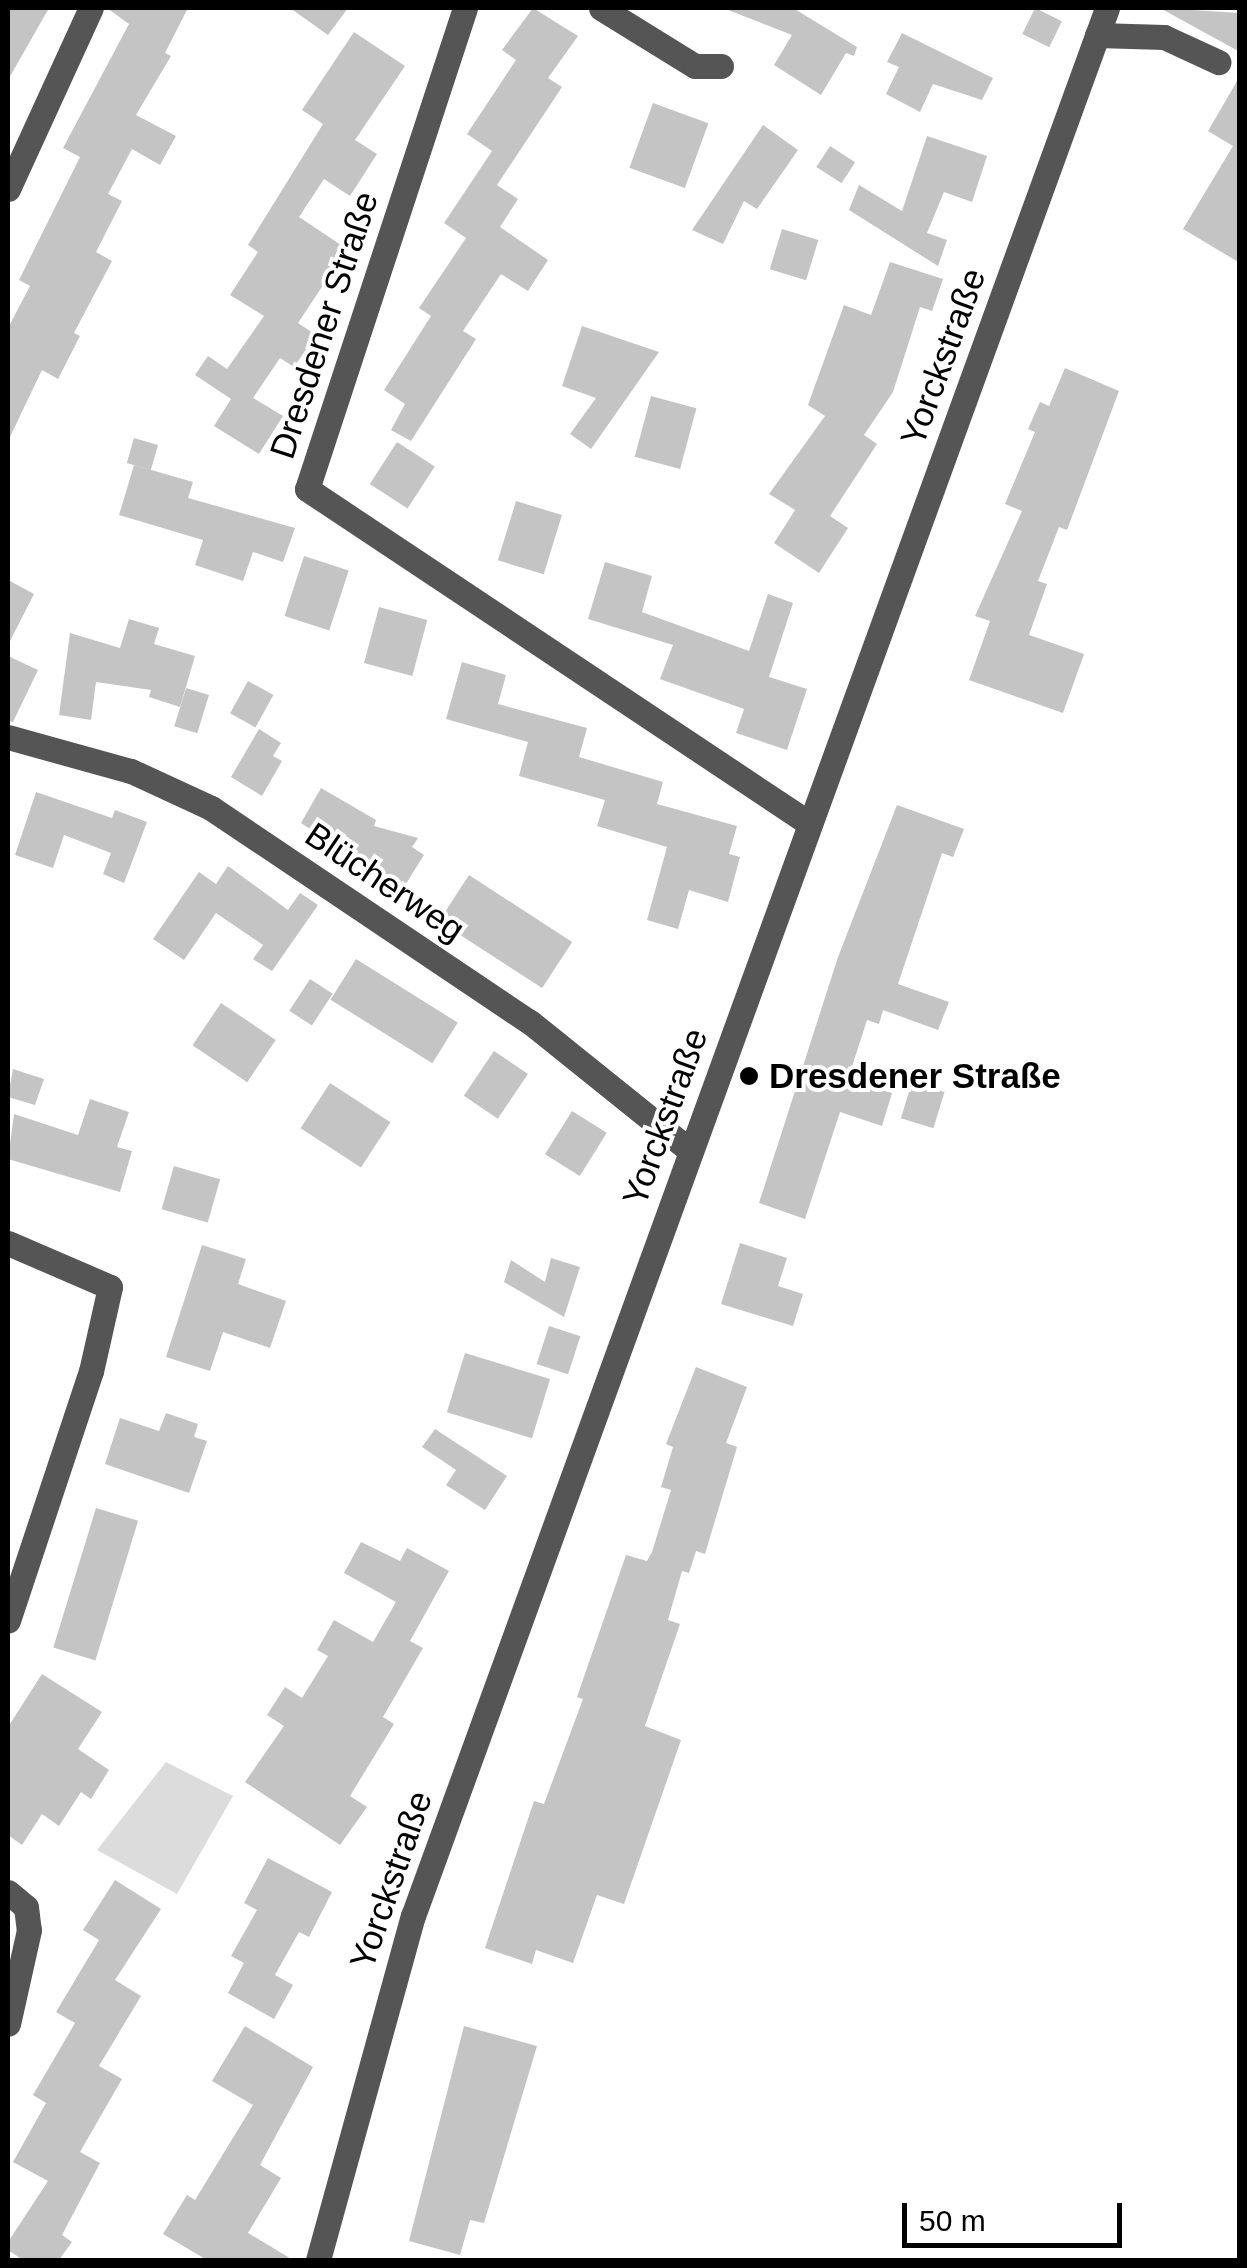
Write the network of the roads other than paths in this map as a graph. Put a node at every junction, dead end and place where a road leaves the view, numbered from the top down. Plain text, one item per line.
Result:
1 (92, 8) edge
2 (465, 8) edge
3 (601, 8) edge
4 (1107, 8) edge
5 (1097, 35) junction
6 (1218, 62) dead end
7 (721, 66) dead end
8 (8, 189) edge
9 (8, 737) edge
10 (810, 824) junction
11 (689, 1150) junction
12 (8, 1244) edge
13 (8, 1621) edge
14 (8, 1892) edge
15 (8, 2024) edge
16 (318, 2260) edge

1 - 8 street
2 - 10 street, Dresdener Straße
3 - 7 street
4 - 5 street, Yorckstraße
5 - 6 street
5 - 10 street, Yorckstraße
9 - 11 street, Blücherweg
10 - 11 street, Yorckstraße
11 - 16 street, Yorckstraße
12 - 13 street
14 - 15 street

